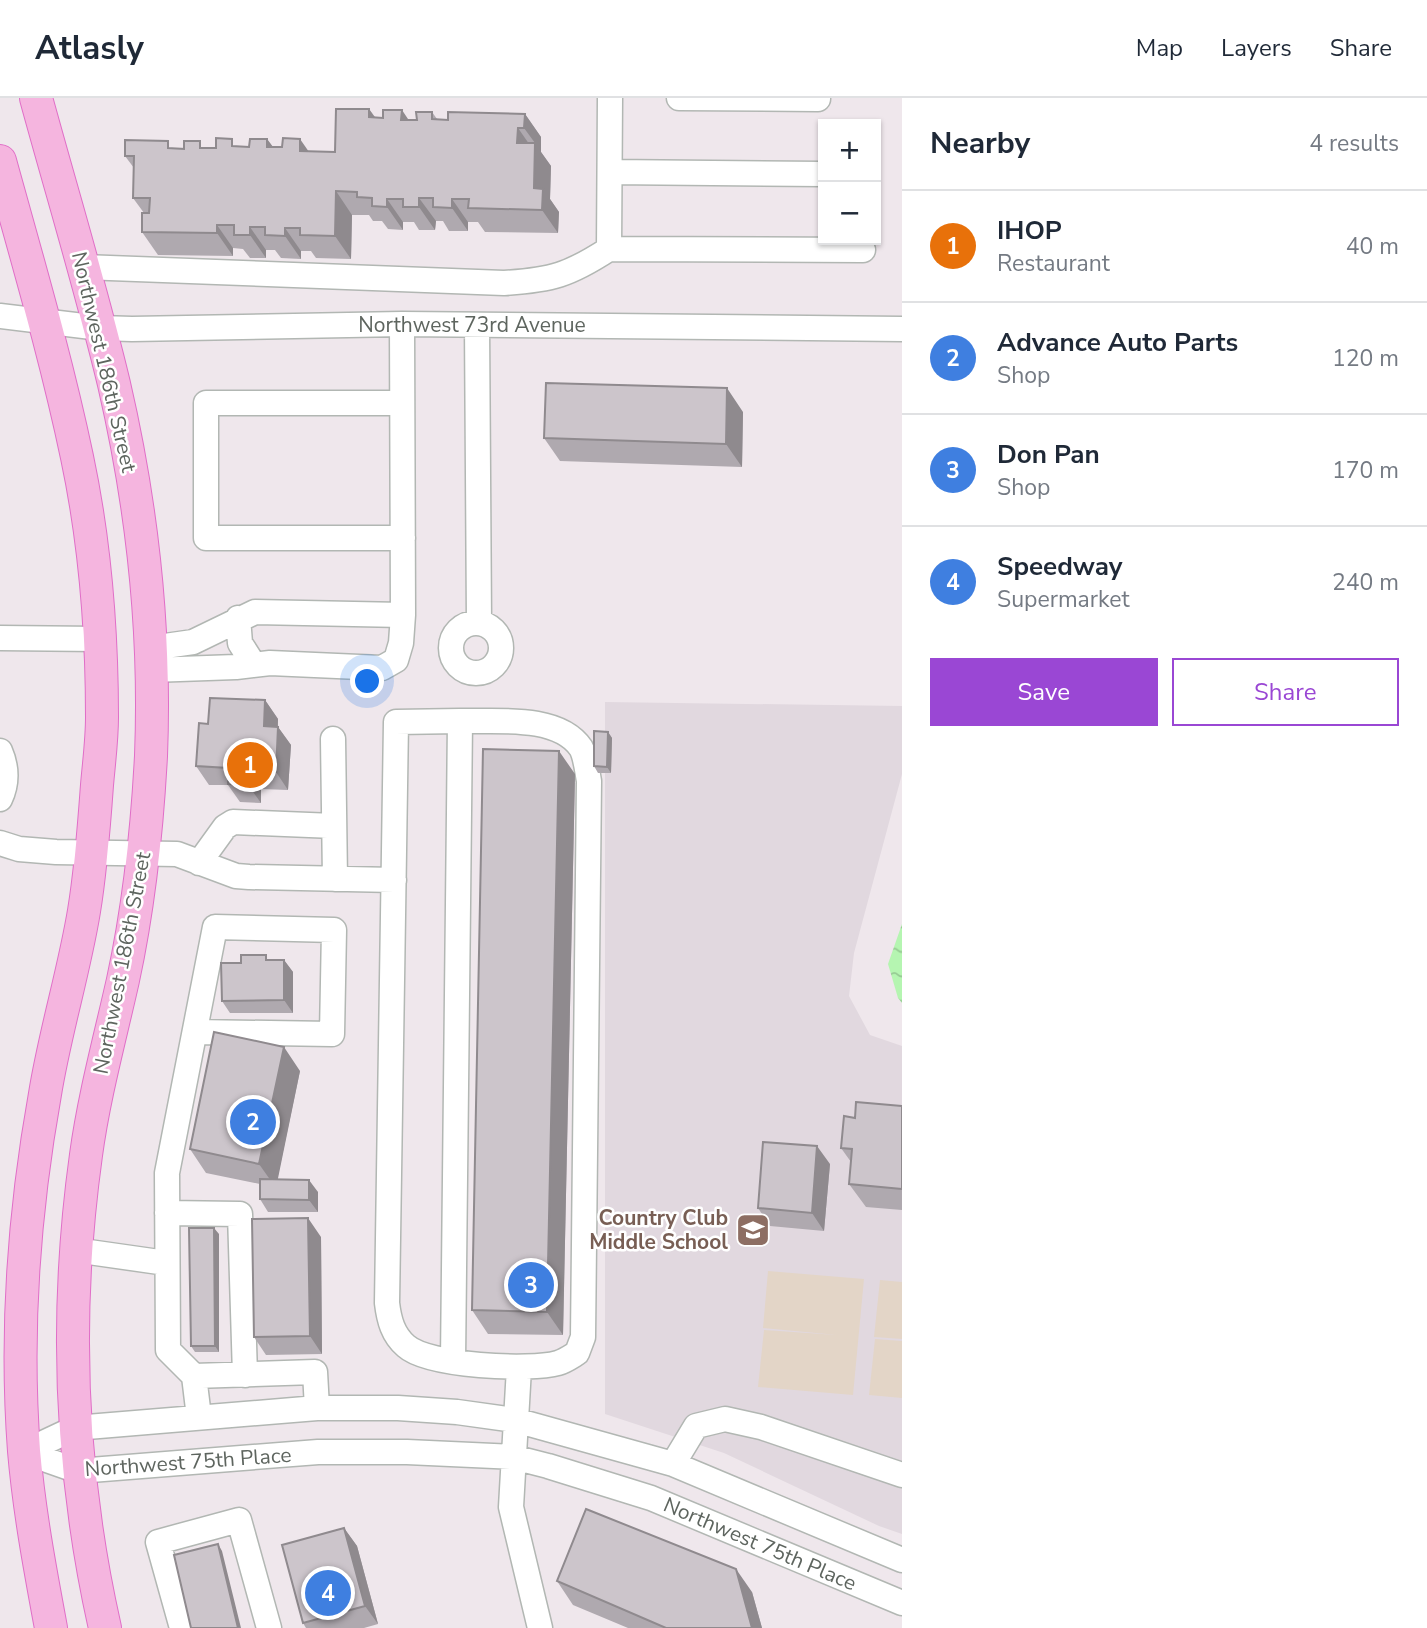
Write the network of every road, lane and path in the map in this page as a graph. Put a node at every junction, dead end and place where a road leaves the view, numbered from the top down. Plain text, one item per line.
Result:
1 (36, 98) edge
2 (610, 98) edge
3 (679, 98) edge
4 (818, 99) edge
5 (0, 161) edge
6 (610, 172) junction
7 (818, 174) edge
8 (609, 249) junction
9 (863, 250) dead end
10 (83, 267) junction
11 (0, 316) edge
12 (44, 320) junction
13 (402, 324) junction
14 (477, 325) junction
15 (100, 328) junction
16 (902, 329) edge
17 (402, 403) junction
18 (403, 538) junction
19 (403, 615) junction
20 (239, 618) junction
21 (479, 623) dead end
22 (0, 638) edge
23 (99, 639) junction
24 (151, 659) junction
25 (254, 665) junction
26 (460, 721) junction
27 (333, 739) dead end
28 (0, 751) edge
29 (0, 800) edge
30 (334, 826) junction
31 (0, 843) edge
32 (144, 852) junction
33 (92, 853) junction
34 (199, 863) junction
35 (335, 879) junction
36 (394, 880) junction
37 (195, 1032) junction
38 (167, 1213) junction
39 (75, 1250) junction
40 (166, 1263) junction
41 (453, 1361) junction
42 (519, 1368) junction
43 (245, 1375) junction
44 (194, 1376) junction
45 (317, 1408) junction
46 (199, 1418) junction
47 (515, 1420) junction
48 (75, 1428) junction
49 (24, 1452) junction
50 (513, 1457) junction
51 (673, 1464) junction
52 (78, 1471) junction
53 (902, 1475) edge
54 (902, 1560) edge
55 (902, 1603) edge
56 (535, 1627) edge
57 (51, 1628) edge
58 (105, 1628) edge
59 (182, 1628) edge
60 (269, 1628) edge

1 - 10 main road, Northwest 186th Street
2 - 6 street
3 - 4 street
5 - 12 main road
6 - 7 street
6 - 8 street
8 - 9 street
8 - 10 street
10 - 15 main road, Northwest 186th Street
11 - 12 street, Northwest 73rd Avenue
12 - 15 street, Northwest 73rd Avenue
12 - 23 main road
13 - 14 street, Northwest 73rd Avenue
13 - 15 street, Northwest 73rd Avenue
13 - 17 street
14 - 16 street, Northwest 73rd Avenue
14 - 21 street
15 - 24 main road, Northwest 186th Street
17 - 18 street
17 - 18 street
18 - 19 street
19 - 20 street
19 - 25 street
20 - 24 street
20 - 25 street
22 - 23 street
23 - 33 main road
24 - 25 street
24 - 32 main road, Northwest 186th Street
26 - 36 street
26 - 41 street
26 - 42 street
27 - 30 street
28 - 29 street
30 - 34 street
30 - 35 street
31 - 33 street
32 - 33 street
32 - 34 street
32 - 39 main road, Northwest 186th Street
33 - 49 main road
34 - 35 street
35 - 36 street
36 - 41 street
37 - 37 street
37 - 38 street
38 - 40 street
38 - 43 street
39 - 40 street
39 - 48 main road, Northwest 186th Street
40 - 44 street
41 - 42 street
42 - 47 street
43 - 44 street
43 - 45 street
44 - 46 street
45 - 46 street, Northwest 75th Place
45 - 47 street, Northwest 75th Place
46 - 48 street, Northwest 75th Place
47 - 50 street
47 - 51 street, Northwest 75th Place
48 - 49 street, Northwest 75th Place
48 - 52 main road, Northwest 186th Street
49 - 52 street, Northwest 75th Place
49 - 57 main road
50 - 52 street, Northwest 75th Place
50 - 55 street, Northwest 75th Place
50 - 56 street
51 - 53 street
51 - 54 street, Northwest 75th Place
52 - 58 main road, Northwest 186th Street
59 - 60 street

